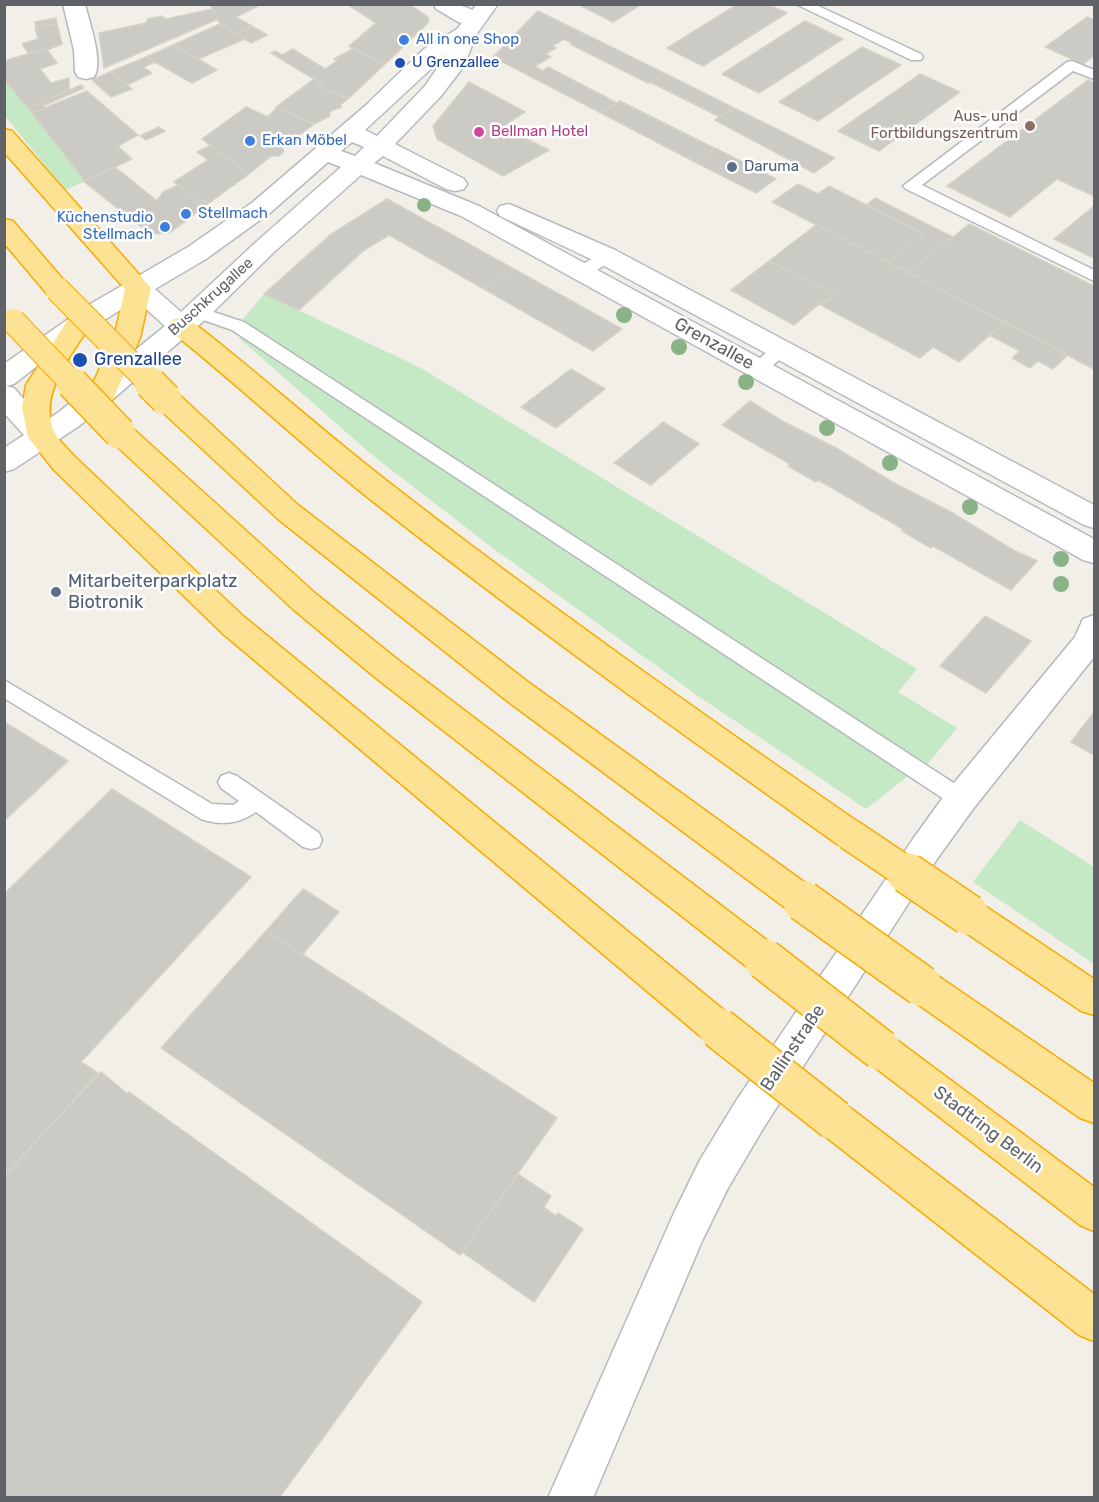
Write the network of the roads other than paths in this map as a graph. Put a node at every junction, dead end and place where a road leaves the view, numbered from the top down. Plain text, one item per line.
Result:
1 (444, 4) edge
2 (802, 4) edge
3 (81, 6) edge
4 (476, 20) edge
5 (916, 57) dead end
6 (86, 72) dead end
7 (1095, 75) edge
8 (349, 132) junction
9 (4, 136) edge
10 (381, 145) junction
11 (326, 153) junction
12 (359, 165) junction
13 (4, 226) edge
14 (543, 238) junction
15 (606, 256) junction
16 (582, 272) junction
17 (1095, 276) edge
18 (138, 288) junction
19 (9, 316) edge
20 (190, 319) junction
21 (78, 324) junction
22 (780, 350) junction
23 (758, 369) junction
24 (4, 378) edge
25 (103, 392) junction
26 (4, 395) edge
27 (42, 437) junction
28 (4, 462) edge
29 (1095, 518) edge
30 (1095, 552) edge
31 (1093, 636) edge
32 (4, 688) edge
33 (229, 782) dead end
34 (961, 799) junction
35 (255, 801) junction
36 (311, 840) dead end
37 (1095, 999) edge
38 (1095, 1105) edge
39 (1095, 1211) edge
40 (1095, 1320) edge
41 (570, 1497) edge

1 - 4 main road
2 - 5 lane
3 - 6 main road
4 - 8 main road
4 - 10 main road, Buschkrugallee
7 - 17 lane
8 - 10 main road, Grenzallee
8 - 11 main road
9 - 18 highway
10 - 12 main road, Buschkrugallee
10 - 14 main road, Grenzallee
11 - 12 main road, Grenzallee
11 - 18 main road
12 - 14 main road, Grenzallee
12 - 20 main road, Buschkrugallee
13 - 38 highway, bridge
14 - 15 main road, Grenzallee
14 - 16 main road, Grenzallee
15 - 16 lane
15 - 22 main road, Grenzallee
16 - 23 main road, Grenzallee
18 - 20 main road
18 - 21 main road
18 - 25 highway
19 - 39 highway, Stadtring Berlin, bridge
20 - 25 main road, Buschkrugallee
20 - 34 lane
20 - 37 highway, bridge
21 - 24 main road
21 - 27 highway
22 - 23 lane
22 - 29 main road, Grenzallee
23 - 30 main road, Grenzallee
25 - 27 main road, Buschkrugallee
26 - 27 main road
27 - 28 main road, Buschkrugallee
27 - 40 highway, bridge
31 - 34 main road, Ballinstraße
32 - 35 lane
33 - 35 lane
34 - 41 main road, Ballinstraße
35 - 36 lane

